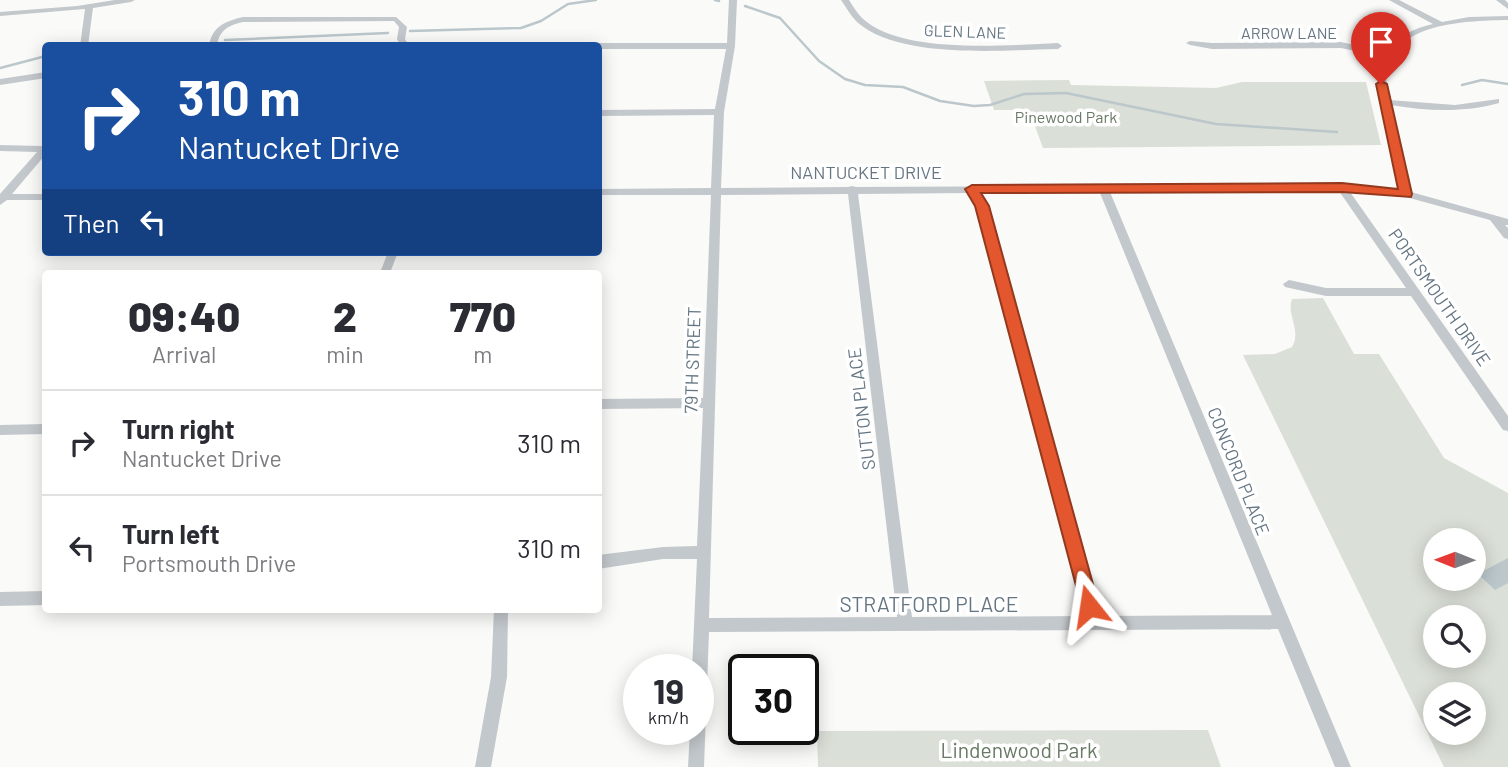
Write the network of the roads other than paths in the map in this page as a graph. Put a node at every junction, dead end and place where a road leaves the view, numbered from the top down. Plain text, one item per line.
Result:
1 (131, 0) edge
2 (733, 0) edge
3 (845, 0) edge
4 (1393, 0) edge
5 (1500, 0) edge
6 (89, 7) junction
7 (1508, 7) edge
8 (78, 8) joint
9 (0, 17) edge
10 (1508, 18) edge
11 (1440, 23) junction
12 (85, 42) edge
13 (214, 42) edge
14 (403, 42) edge
15 (1190, 43) dead end
16 (602, 46) edge
17 (731, 46) junction
18 (1058, 46) dead end
19 (1387, 55) junction
20 (42, 76) edge
21 (0, 82) edge
22 (1385, 102) junction
23 (1496, 102) dead end
24 (719, 112) junction
25 (602, 113) edge
26 (0, 148) edge
27 (42, 148) edge
28 (42, 151) edge
29 (1342, 187) junction
30 (1103, 188) junction
31 (852, 189) junction
32 (972, 189) junction
33 (717, 190) junction
34 (602, 192) edge
35 (1406, 194) junction
36 (42, 197) edge
37 (1, 199) edge
38 (1494, 219) junction
39 (1508, 222) edge
40 (1508, 235) edge
41 (1289, 284) dead end
42 (1415, 292) junction
43 (710, 403) junction
44 (602, 404) edge
45 (1508, 426) edge
46 (0, 429) edge
47 (42, 429) edge
48 (705, 552) junction
49 (602, 561) edge
50 (42, 598) edge
51 (0, 599) edge
52 (501, 613) edge
53 (1282, 622) junction
54 (1094, 623) junction
55 (905, 624) junction
56 (702, 625) junction
57 (701, 654) edge
58 (697, 745) edge
59 (484, 767) edge
60 (696, 767) edge
61 (1343, 767) edge

1 - 6 street
2 - 17 street, 79TH STREET
3 - 18 street, GLEN LANE
4 - 11 street
5 - 7 street
6 - 8 street
6 - 12 street
8 - 9 street
10 - 11 street
11 - 19 street
13 - 14 street
15 - 19 street, ARROW LANE
16 - 17 street
17 - 24 street, 79TH STREET
19 - 22 street
20 - 21 street
22 - 23 street
22 - 35 street
24 - 25 street
24 - 33 street, 79TH STREET
26 - 27 street
28 - 37 street
29 - 30 street, NANTUCKET DRIVE
29 - 35 street, NANTUCKET DRIVE
29 - 42 street, PORTSMOUTH DRIVE
30 - 32 street, NANTUCKET DRIVE
30 - 53 street, CONCORD PLACE
31 - 32 street, NANTUCKET DRIVE
31 - 33 street, NANTUCKET DRIVE
31 - 55 street, SUTTON PLACE
32 - 54 street
33 - 34 street, NANTUCKET DRIVE
33 - 43 street, 79TH STREET
35 - 38 street, NANTUCKET DRIVE
36 - 37 street
38 - 39 street, NANTUCKET DRIVE
38 - 40 street
41 - 42 street
42 - 45 street, PORTSMOUTH DRIVE
43 - 44 street
43 - 48 street, 79TH STREET
46 - 47 street
48 - 49 street
48 - 56 street, 79TH STREET
50 - 51 street
52 - 59 street
53 - 54 street, STRATFORD PLACE
53 - 61 street, CONCORD PLACE
54 - 55 street, STRATFORD PLACE
55 - 56 street, STRATFORD PLACE
56 - 57 street, 79TH STREET
58 - 60 street

